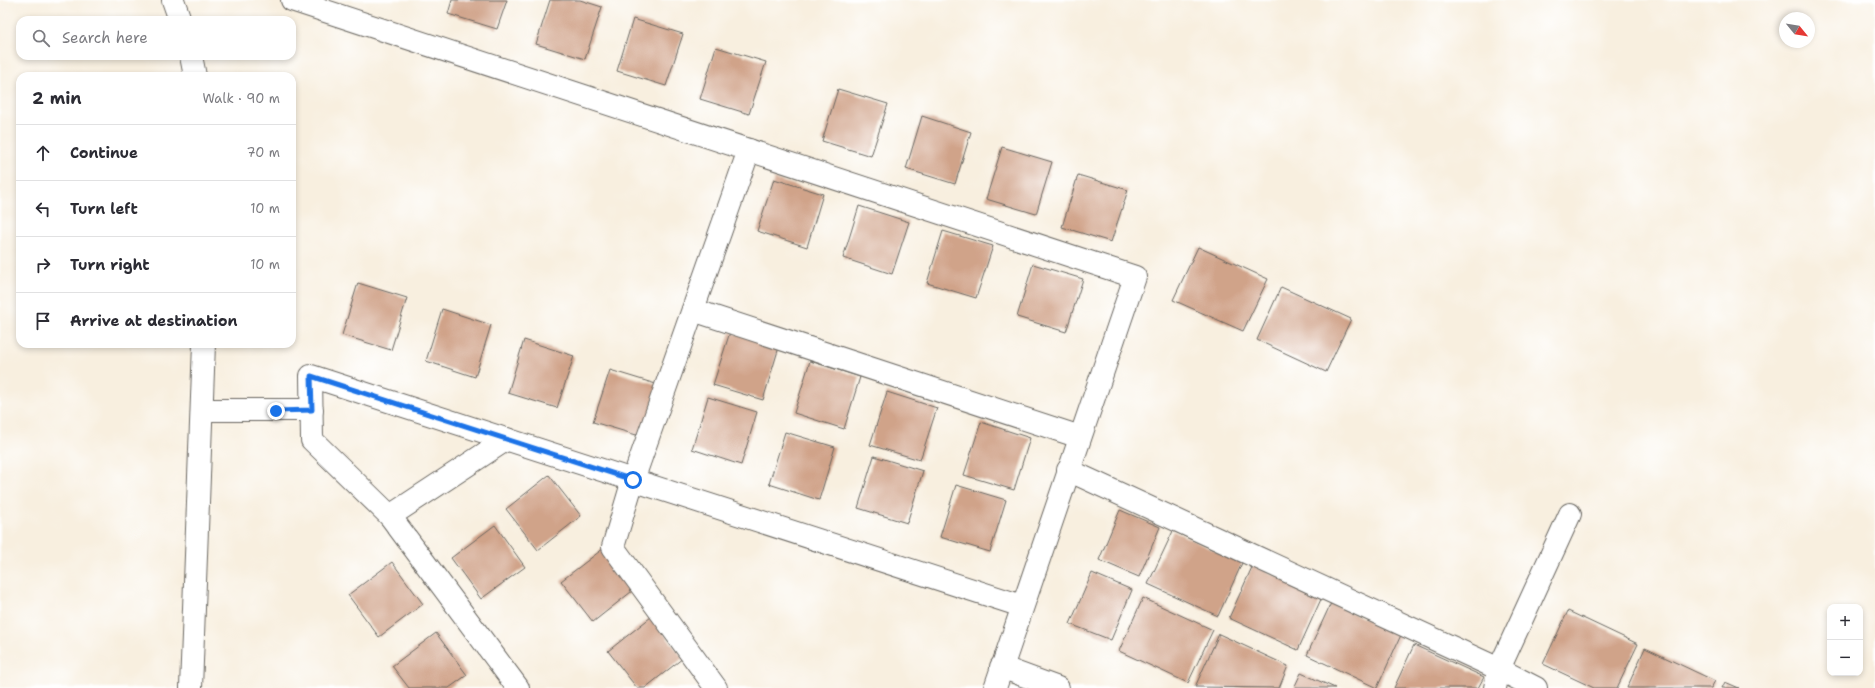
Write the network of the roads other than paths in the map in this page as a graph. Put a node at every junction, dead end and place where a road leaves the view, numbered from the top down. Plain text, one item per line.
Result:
1 (173, 0) edge
2 (292, 0) edge
3 (179, 16) edge
4 (192, 60) edge
5 (194, 72) edge
6 (749, 150) junction
7 (693, 310) junction
8 (204, 348) edge
9 (202, 410) junction
10 (312, 410) junction
11 (1080, 437) junction
12 (507, 439) junction
13 (1068, 470) junction
14 (633, 480) junction
15 (1570, 514) dead end
16 (390, 516) junction
17 (1022, 606) junction
18 (1001, 667) junction
19 (1497, 678) edge
20 (191, 688) edge
21 (518, 688) edge
22 (716, 688) edge
23 (995, 688) edge
24 (1058, 688) edge
25 (1536, 688) edge

1 - 3 street
2 - 6 street
4 - 5 street
6 - 7 street
6 - 11 street
7 - 11 street
7 - 14 street
8 - 9 street
9 - 10 street
9 - 20 street
10 - 12 street
10 - 16 street
11 - 13 street
12 - 14 street
12 - 16 street
13 - 17 street
13 - 19 street
14 - 17 street
14 - 22 street
15 - 19 street
16 - 21 street
17 - 18 street
18 - 23 street
18 - 24 street
19 - 25 street

